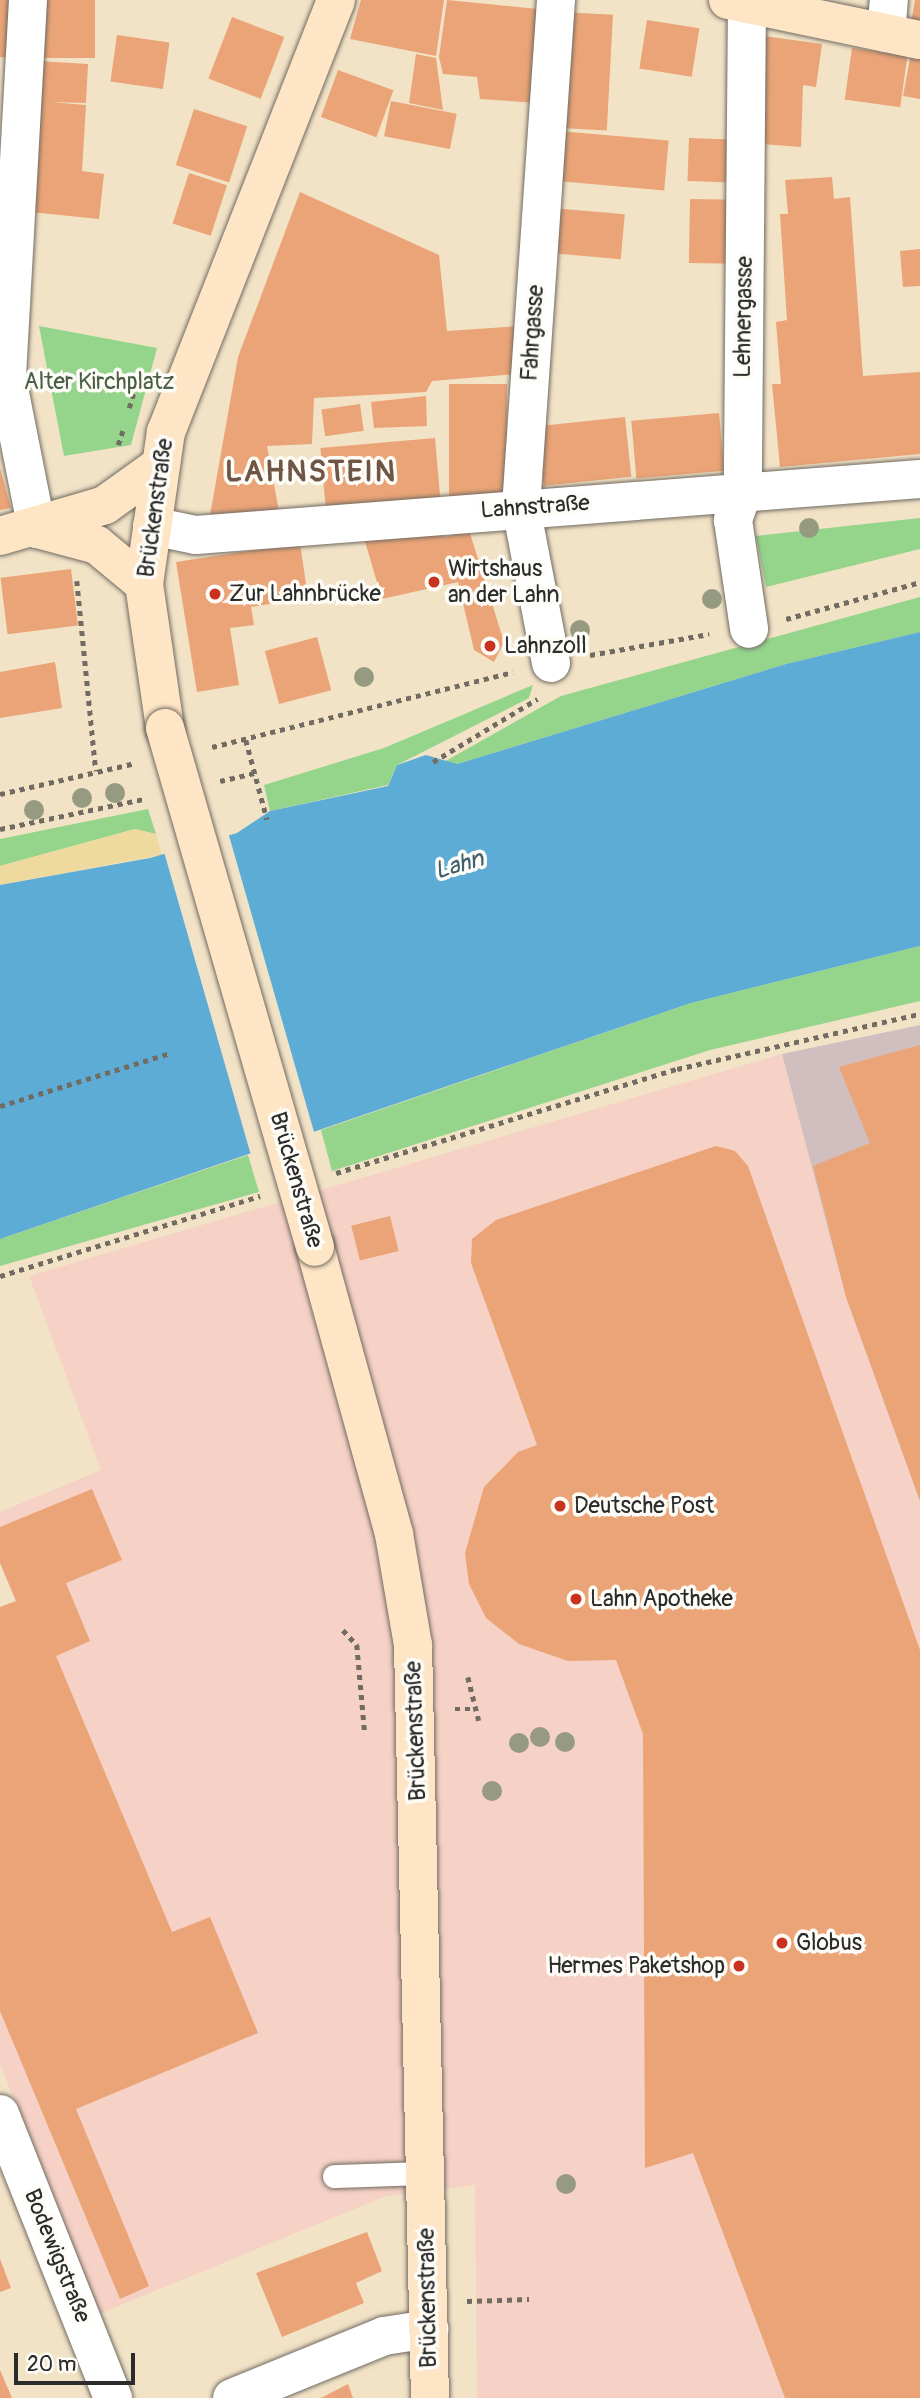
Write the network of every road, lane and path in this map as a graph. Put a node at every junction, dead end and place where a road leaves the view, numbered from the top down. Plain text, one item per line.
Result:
1 (28, 0) edge
2 (336, 0) edge
3 (556, 0) edge
4 (737, 1) edge
5 (898, 24) edge
6 (159, 466) junction
7 (920, 479) edge
8 (743, 492) junction
9 (105, 505) junction
10 (521, 508) junction
11 (152, 526) junction
12 (37, 529) junction
13 (0, 536) edge
14 (97, 545) junction
15 (144, 584) junction
16 (749, 629) dead end
17 (544, 665) junction
18 (246, 740) junction
19 (158, 744) junction
20 (205, 748) dead end
21 (433, 762) dead end
22 (96, 771) junction
23 (254, 773) junction
24 (214, 782) dead end
25 (0, 794) edge
26 (148, 798) dead end
27 (267, 819) dead end
28 (0, 829) edge
29 (920, 1014) edge
30 (170, 1053) dead end
31 (0, 1106) edge
32 (332, 1174) dead end
33 (265, 1195) dead end
34 (0, 1276) edge
35 (343, 1630) dead end
36 (468, 1677) dead end
37 (478, 1721) dead end
38 (365, 1734) dead end
39 (0, 2114) edge
40 (426, 2173) junction
41 (334, 2176) dead end
42 (529, 2299) dead end
43 (428, 2316) junction
44 (113, 2398) edge
45 (232, 2398) edge
46 (430, 2398) edge

1 - 12 street
2 - 6 street, Brückenstraße
3 - 10 street, Fahrgasse
4 - 5 street
4 - 8 street, Lehnergasse
6 - 9 street
6 - 11 street, Brückenstraße
7 - 8 street, Lahnstraße
8 - 10 street, Lahnstraße
8 - 16 street, Lehnergasse
9 - 11 street
9 - 12 street
10 - 11 street, Lahnstraße
10 - 17 street, Fahrgasse
11 - 15 street, Brückenstraße
12 - 13 street
12 - 14 street
14 - 15 street
14 - 22 path
15 - 19 street, Brückenstraße
17 - 18 path
17 - 21 path
18 - 20 path
18 - 23 path
19 - 22 path
19 - 40 street, Brückenstraße, bridge
22 - 25 path
23 - 24 path
23 - 27 path
26 - 28 path
29 - 32 path
30 - 31 path
33 - 34 path
35 - 38 path
36 - 37 path
39 - 44 street, Bodewigstraße
40 - 41 lane
40 - 43 street, Brückenstraße
42 - 43 path
43 - 45 street
43 - 46 street, Brückenstraße

